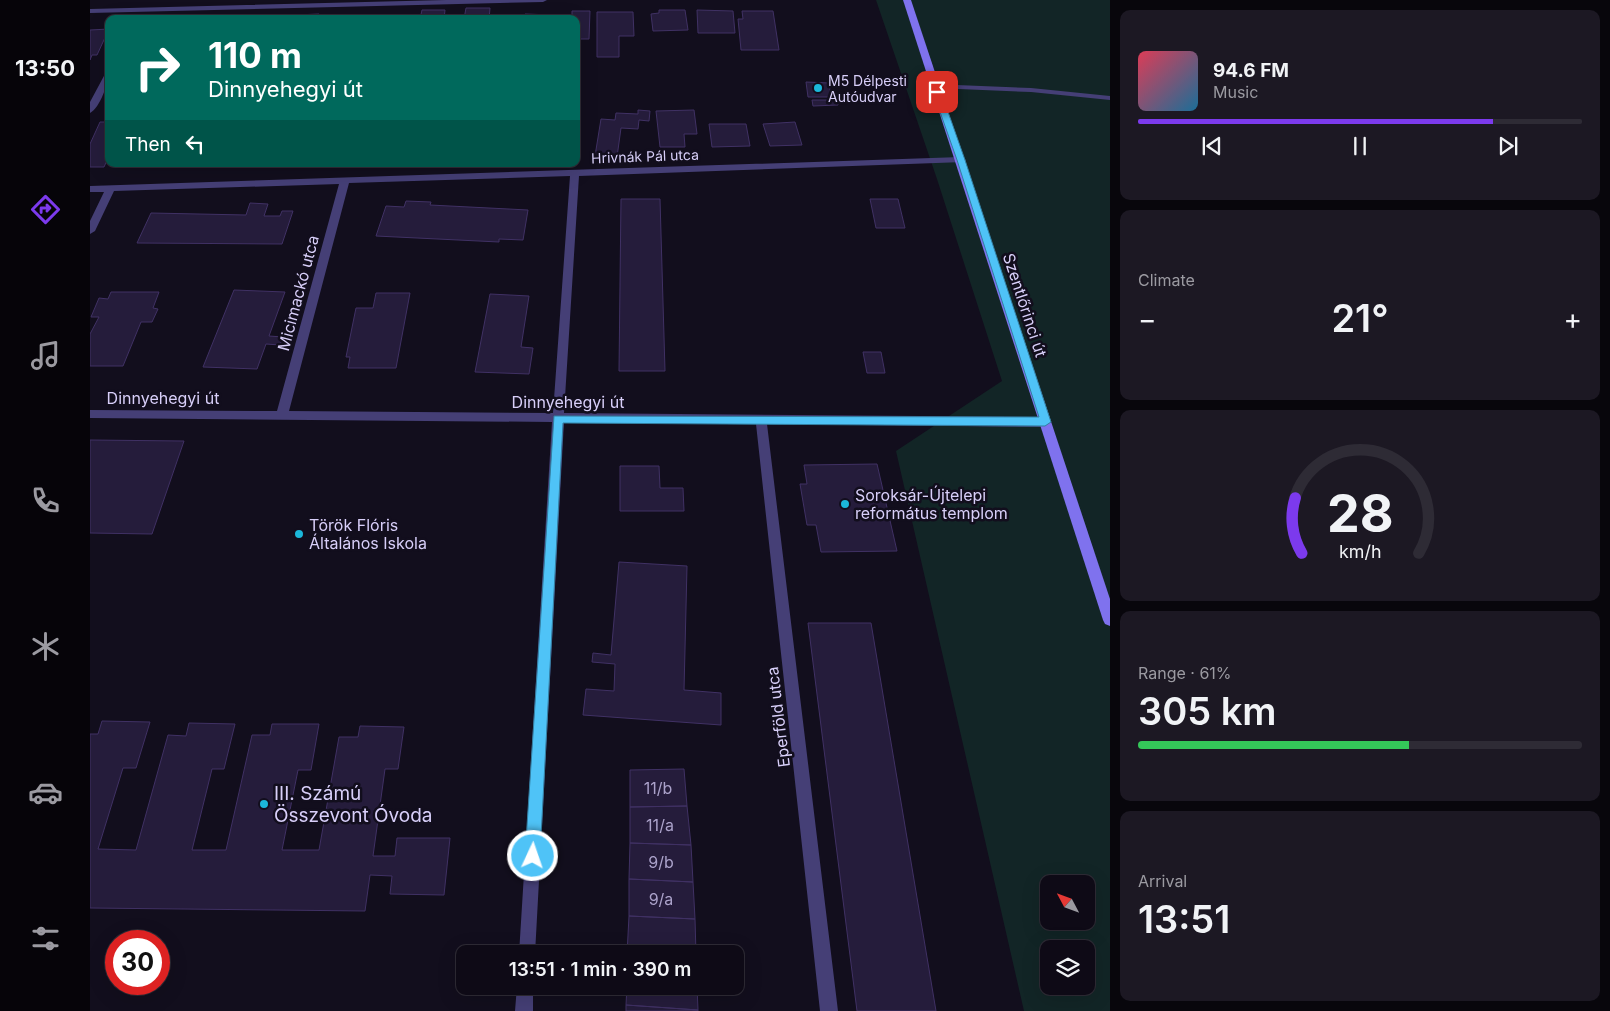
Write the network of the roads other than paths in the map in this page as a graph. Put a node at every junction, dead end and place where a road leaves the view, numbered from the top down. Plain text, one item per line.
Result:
1 (143, 0) edge
2 (544, 0) edge
3 (906, 0) edge
4 (139, 10) junction
5 (90, 11) edge
6 (138, 15) edge
7 (105, 82) edge
8 (935, 86) junction
9 (1110, 98) edge
10 (90, 110) edge
11 (961, 160) junction
12 (575, 172) junction
13 (345, 179) junction
14 (111, 188) junction
15 (90, 189) edge
16 (90, 231) edge
17 (90, 414) edge
18 (282, 415) junction
19 (558, 419) junction
20 (761, 420) junction
21 (1045, 422) junction
22 (1110, 620) edge
23 (528, 945) edge
24 (525, 995) edge
25 (524, 1011) edge
26 (829, 1011) edge

1 - 4 street
2 - 4 street
3 - 8 main road, Szentlőrinci út
4 - 5 street
4 - 6 street
7 - 10 street
8 - 9 lane
8 - 11 main road, Szentlőrinci út
11 - 12 street, Hrivnák Pál utca
11 - 21 main road, Szentlőrinci út
12 - 13 street, Hrivnák Pál utca
12 - 19 street
13 - 14 street, Hrivnák Pál utca
13 - 18 street, Micimackó utca
14 - 15 street, Hrivnák Pál utca
14 - 16 street
17 - 18 street, Dinnyehegyi út
18 - 19 street, Dinnyehegyi út
19 - 20 street, Dinnyehegyi út
19 - 23 street
20 - 21 street, Dinnyehegyi út
20 - 26 street, Eperföld utca
21 - 22 main road, Szentlőrinci út
24 - 25 street

